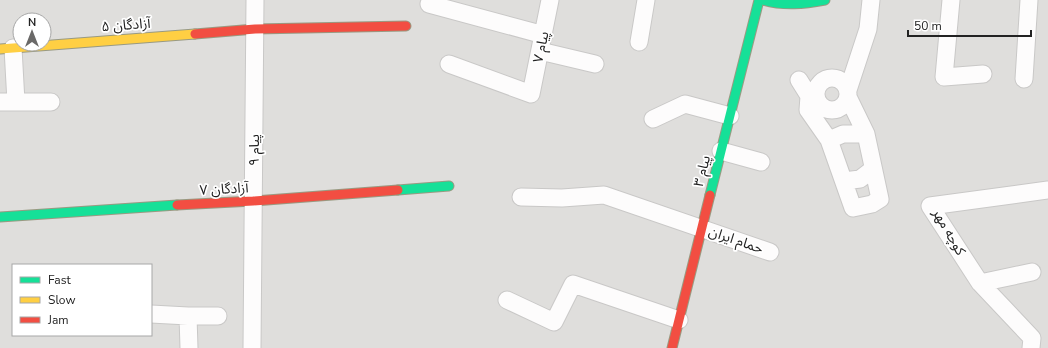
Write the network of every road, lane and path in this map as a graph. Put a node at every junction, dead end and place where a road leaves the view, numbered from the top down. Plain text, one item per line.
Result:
1 (255, 0) edge
2 (550, 0) edge
3 (646, 0) edge
4 (758, 0) edge
5 (763, 0) edge
6 (825, 0) edge
7 (871, 0) edge
8 (951, 0) edge
9 (1029, 0) edge
10 (429, 4) dead end
11 (406, 26) dead end
12 (255, 29) junction
13 (639, 42) dead end
14 (542, 43) junction
15 (6, 48) edge
16 (449, 64) dead end
17 (595, 64) dead end
18 (982, 74) dead end
19 (799, 80) dead end
20 (1024, 80) dead end
21 (848, 93) junction
22 (812, 95) junction
23 (8, 102) edge
24 (51, 102) dead end
25 (730, 116) junction
26 (653, 119) dead end
27 (866, 134) junction
28 (830, 140) junction
29 (721, 151) junction
30 (761, 162) dead end
31 (873, 169) junction
32 (844, 181) junction
33 (448, 186) dead end
34 (1048, 190) edge
35 (521, 197) dead end
36 (253, 201) junction
37 (0, 217) edge
38 (702, 229) junction
39 (770, 252) dead end
40 (1032, 272) dead end
41 (980, 283) junction
42 (507, 300) dead end
43 (152, 314) edge
44 (188, 316) junction
45 (218, 316) dead end
46 (679, 320) junction
47 (189, 348) edge
48 (252, 348) edge
49 (672, 348) edge
50 (1031, 348) edge

1 - 12 street, پیام ۹
2 - 14 street, پیام ۷
3 - 13 street
4 - 25 street, پيام ۳
5 - 6 street
7 - 21 street
8 - 18 street
9 - 20 street
10 - 14 street
11 - 12 street, آزادگان ۵
12 - 15 street, آزادگان ۵
12 - 36 street, پیام ۹
14 - 16 street, پیام ۷
14 - 17 street
15 - 23 street
19 - 22 street
21 - 22 street
21 - 22 street
21 - 27 street
22 - 28 street
23 - 24 street
25 - 26 street
25 - 29 street, پيام ۳
27 - 28 street
27 - 31 street
28 - 32 street
29 - 30 street
29 - 38 street, پيام ۳
31 - 32 street
31 - 32 street
33 - 36 street, آزادگان ۷
34 - 41 street, کوچه مهر
35 - 38 street, حمام ایران
36 - 37 street, آزادگان ۷
36 - 48 street, پیام ۹
38 - 39 street, حمام ایران
38 - 46 street, پيام ۳
40 - 41 street
41 - 50 street, کوچه مهر
42 - 46 street
43 - 44 street
44 - 45 street
44 - 47 street
46 - 49 street, پيام ۳

